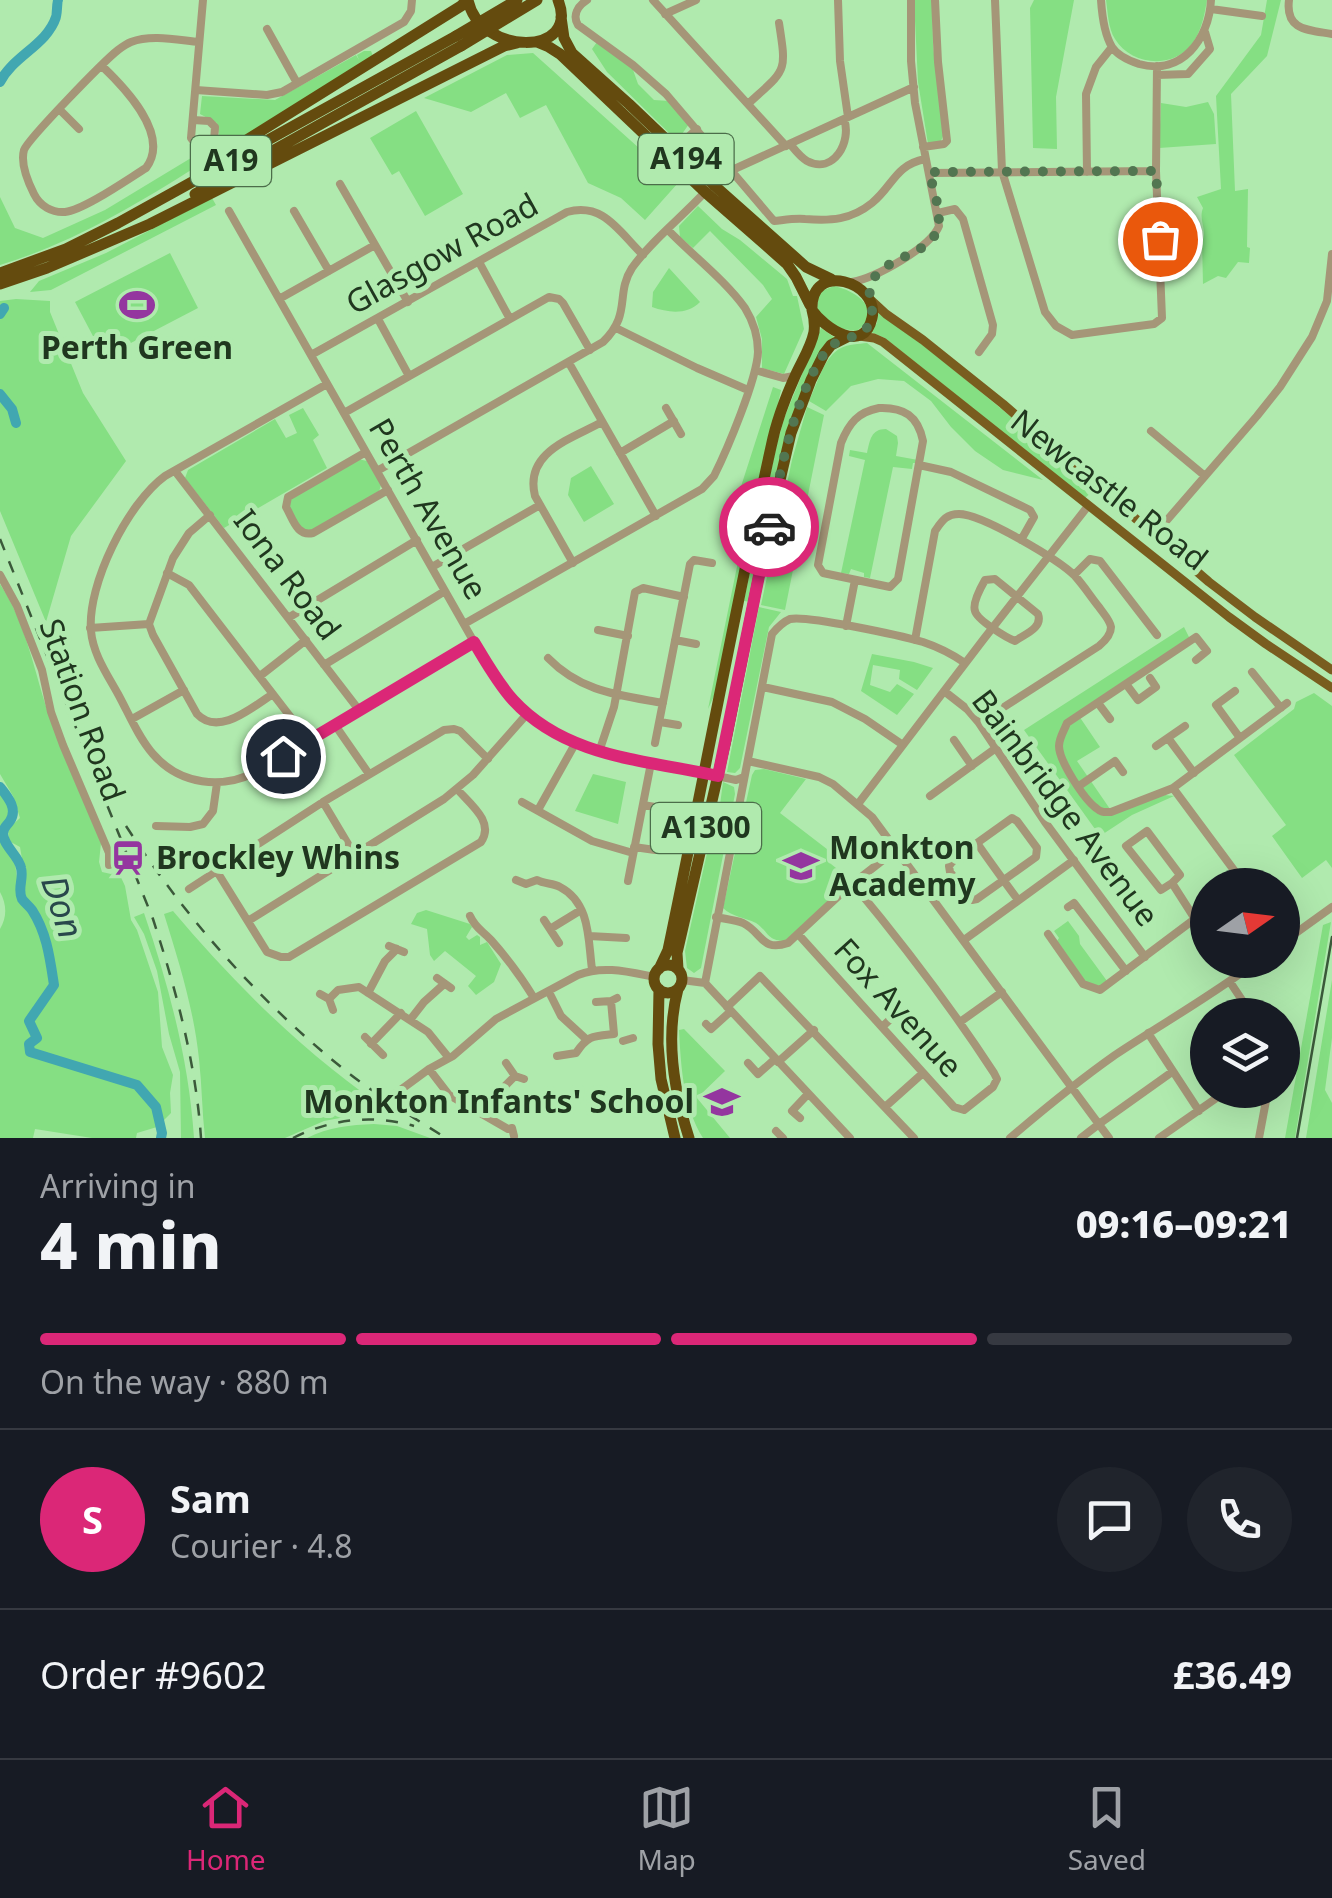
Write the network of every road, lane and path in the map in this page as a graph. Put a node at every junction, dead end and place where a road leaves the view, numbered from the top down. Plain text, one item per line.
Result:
1 (203, 0) edge
2 (468, 0) edge
3 (517, 0) edge
4 (538, 0) edge
5 (587, 0) edge
6 (653, 0) edge
7 (696, 0) edge
8 (838, 0) edge
9 (911, 0) edge
10 (935, 0) edge
11 (995, 0) edge
12 (1101, 0) edge
13 (1289, 0) edge
14 (412, 4) edge
15 (1211, 4) edge
16 (561, 6) edge
17 (665, 14) junction
18 (1262, 16) dead end
19 (779, 22) dead end
20 (267, 29) dead end
21 (1204, 32) junction
22 (1332, 34) edge
23 (459, 41) junction
24 (200, 42) junction
25 (537, 42) junction
26 (517, 43) junction
27 (1112, 47) junction
28 (102, 66) junction
29 (1157, 71) junction
30 (297, 83) junction
31 (914, 88) junction
32 (196, 90) junction
33 (749, 103) junction
34 (60, 110) junction
35 (846, 118) junction
36 (193, 120) dead end
37 (79, 129) dead end
38 (697, 129) junction
39 (788, 145) junction
40 (923, 147) junction
41 (675, 149) junction
42 (925, 159) junction
43 (730, 171) junction
44 (1156, 171) junction
45 (929, 172) junction
46 (1002, 172) junction
47 (1088, 172) junction
48 (340, 184) dead end
49 (706, 192) junction
50 (229, 211) dead end
51 (294, 211) dead end
52 (938, 213) junction
53 (118, 223) junction
54 (668, 230) junction
55 (108, 242) junction
56 (376, 245) junction
57 (1332, 254) edge
58 (643, 256) junction
59 (479, 262) junction
60 (328, 272) junction
61 (0, 273) edge
62 (875, 275) junction
63 (840, 282) junction
64 (0, 284) edge
65 (870, 299) junction
66 (279, 300) junction
67 (408, 302) junction
68 (812, 309) junction
69 (510, 318) junction
70 (378, 319) junction
71 (616, 328) junction
72 (853, 336) junction
73 (590, 350) junction
74 (978, 352) dead end
75 (311, 355) junction
76 (568, 363) junction
77 (755, 370) junction
78 (409, 376) junction
79 (795, 376) junction
80 (327, 384) junction
81 (748, 390) junction
82 (666, 408) dead end
83 (344, 413) junction
84 (602, 422) junction
85 (674, 422) junction
86 (1152, 431) dead end
87 (681, 434) dead end
88 (366, 452) junction
89 (620, 453) junction
90 (919, 465) junction
91 (174, 471) junction
92 (377, 471) junction
93 (1205, 476) junction
94 (1103, 489) junction
95 (388, 490) junction
96 (540, 505) junction
97 (1088, 506) junction
98 (210, 516) junction
99 (656, 516) junction
100 (1155, 534) junction
101 (417, 540) junction
102 (1022, 540) junction
103 (1142, 548) junction
104 (1049, 556) junction
105 (573, 562) junction
106 (713, 564) dead end
107 (432, 567) junction
108 (166, 573) junction
109 (0, 575) edge
110 (1074, 575) junction
111 (855, 580) junction
112 (445, 590) junction
113 (1017, 596) junction
114 (684, 597) junction
115 (288, 618) junction
116 (149, 624) junction
117 (464, 624) junction
118 (846, 626) junction
119 (90, 628) junction
120 (992, 628) junction
121 (596, 630) dead end
122 (1157, 634) dead end
123 (628, 636) junction
124 (306, 640) junction
125 (675, 640) junction
126 (914, 640) junction
127 (474, 642) junction
128 (698, 645) dead end
129 (548, 658) dead end
130 (1196, 660) dead end
131 (965, 663) junction
132 (324, 665) junction
133 (1332, 670) edge
134 (1252, 672) dead end
135 (260, 676) junction
136 (1150, 678) dead end
137 (1126, 684) junction
138 (763, 687) junction
139 (1332, 688) edge
140 (184, 690) junction
141 (944, 691) junction
142 (1235, 691) dead end
143 (274, 694) junction
144 (615, 694) junction
145 (664, 703) junction
146 (1098, 703) junction
147 (359, 710) junction
148 (527, 714) junction
149 (132, 719) junction
150 (1110, 720) dead end
151 (660, 722) junction
152 (978, 723) junction
153 (335, 725) junction
154 (682, 726) dead end
155 (1185, 726) dead end
156 (1168, 738) junction
157 (1240, 738) junction
158 (954, 740) dead end
159 (309, 741) junction
160 (575, 744) junction
161 (655, 746) dead end
162 (903, 746) junction
163 (1156, 746) dead end
164 (996, 748) junction
165 (598, 752) junction
166 (488, 759) junction
167 (748, 761) junction
168 (651, 763) junction
169 (972, 766) junction
170 (704, 772) junction
171 (1123, 772) dead end
172 (1194, 772) junction
173 (369, 774) junction
174 (718, 776) junction
175 (744, 777) junction
176 (218, 783) junction
177 (1079, 786) junction
178 (1173, 788) junction
179 (457, 789) junction
180 (930, 796) dead end
181 (323, 802) junction
182 (522, 802) dead end
183 (858, 804) junction
184 (642, 805) junction
185 (538, 810) junction
186 (1046, 822) junction
187 (156, 826) dead end
188 (1027, 834) junction
189 (976, 842) junction
190 (634, 850) junction
191 (897, 850) junction
192 (354, 854) junction
193 (1074, 860) junction
194 (109, 865) dead end
195 (1230, 868) edge
196 (216, 870) junction
197 (516, 880) dead end
198 (1004, 880) junction
199 (628, 881) dead end
200 (526, 884) junction
201 (853, 884) junction
202 (1172, 884) junction
203 (190, 888) dead end
204 (530, 899) dead end
205 (1018, 900) junction
206 (1068, 907) dead end
207 (1331, 908) edge
208 (581, 910) junction
209 (1190, 911) edge
210 (470, 916) dead end
211 (716, 917) junction
212 (248, 921) junction
213 (1190, 922) edge
214 (1300, 928) edge
215 (798, 934) junction
216 (1048, 934) dead end
217 (589, 936) junction
218 (626, 938) dead end
219 (964, 940) junction
220 (559, 943) dead end
221 (397, 949) dead end
222 (1145, 957) junction
223 (592, 969) junction
224 (1126, 971) junction
225 (658, 978) junction
226 (1235, 978) edge
227 (680, 979) junction
228 (1230, 982) junction
229 (704, 983) junction
230 (444, 984) dead end
231 (368, 992) junction
232 (549, 992) junction
233 (1002, 992) junction
234 (534, 998) junction
235 (1241, 998) edge
236 (596, 1002) dead end
237 (729, 1009) junction
238 (333, 1010) dead end
239 (898, 1012) dead end
240 (401, 1014) junction
241 (672, 1017) junction
242 (410, 1020) junction
243 (960, 1022) junction
244 (706, 1024) dead end
245 (882, 1027) junction
246 (814, 1030) junction
247 (1148, 1033) junction
248 (614, 1034) junction
249 (633, 1038) dead end
250 (586, 1039) junction
251 (384, 1055) dead end
252 (556, 1056) dead end
253 (449, 1058) junction
254 (776, 1060) junction
255 (506, 1062) dead end
256 (748, 1062) dead end
257 (429, 1069) junction
258 (1172, 1072) junction
259 (924, 1073) junction
260 (1073, 1086) junction
261 (395, 1094) dead end
262 (808, 1094) junction
263 (665, 1102) junction
264 (886, 1107) junction
265 (1202, 1108) edge
266 (1265, 1108) edge
267 (1199, 1110) junction
268 (479, 1112) junction
269 (800, 1118) dead end
270 (1099, 1124) junction
271 (514, 1128) edge
272 (1170, 1135) edge
273 (844, 1136) edge
274 (675, 1138) edge
275 (689, 1138) edge
276 (914, 1138) edge
277 (1010, 1138) edge
278 (1081, 1138) edge
279 (1110, 1138) edge
280 (1159, 1138) edge
281 (1260, 1138) edge

1 - 24 street
2 - 26 highway
2 - 53 highway
3 - 23 highway, A19, bridge
4 - 23 highway, A19, bridge
5 - 38 street
6 - 17 street
7 - 17 street
8 - 35 street
9 - 31 street
10 - 40 street
11 - 46 street
12 - 27 street
13 - 22 street
14 - 30 street
15 - 18 street
15 - 21 street
16 - 25 highway, A194
16 - 41 highway, A194
17 - 33 street
19 - 33 street
20 - 30 street
21 - 29 street
21 - 29 street
23 - 53 highway, A19
23 - 55 highway, A19
24 - 28 street
24 - 32 street
25 - 26 highway
25 - 49 highway, A194
26 - 55 highway
27 - 29 street
27 - 47 street
28 - 34 street
28 - 34 street
29 - 44 street
30 - 32 street
31 - 35 street
31 - 40 street
32 - 36 street
33 - 39 street
34 - 37 street
35 - 39 street
35 - 39 street
38 - 41 street
38 - 43 street
39 - 43 street
40 - 42 street
41 - 63 highway, A194
42 - 43 street
42 - 45 street
44 - 46 street
44 - 47 street
45 - 46 street
45 - 52 street
46 - 47 street
48 - 56 street
49 - 54 street
49 - 68 highway, A194
50 - 66 street, Perth Avenue
51 - 60 street
52 - 62 street
52 - 74 street
53 - 61 highway, A19
54 - 58 street
54 - 77 street
55 - 64 highway, A19
56 - 60 street
56 - 67 street
57 - 93 street
58 - 59 street, Glasgow Road
58 - 71 street
59 - 67 street, Glasgow Road
59 - 69 street
60 - 66 street
62 - 63 street
62 - 65 street
63 - 65 highway, A194
63 - 68 highway
65 - 72 highway
65 - 94 main road, Newcastle Road / A194
66 - 75 street, Perth Avenue
67 - 70 street, Glasgow Road
68 - 72 highway, A194
68 - 79 highway, A1300
69 - 73 street
69 - 78 street
70 - 75 street, Glasgow Road
70 - 78 street
71 - 73 street
71 - 81 street
72 - 97 main road, Newcastle Road / A194
72 - 174 highway, A1300
73 - 76 street
75 - 80 street, Perth Avenue
76 - 84 street
76 - 92 street
77 - 79 street
77 - 81 street
78 - 83 street
79 - 170 highway, A1300
80 - 83 street, Perth Avenue
80 - 91 street
81 - 99 street
82 - 85 street
83 - 88 street, Perth Avenue
84 - 89 street
84 - 96 street
85 - 87 street
85 - 89 street
86 - 93 street
88 - 92 street, Perth Avenue
88 - 95 street
89 - 99 street
90 - 102 street
90 - 111 street
90 - 111 street
91 - 98 street, Iona Road
91 - 119 street
92 - 95 street, Perth Avenue
93 - 100 street
94 - 97 main road
94 - 100 main road, Newcastle Road / A194
95 - 101 street, Perth Avenue
96 - 105 street
96 - 107 street
97 - 103 main road, Newcastle Road / A194
97 - 104 street
98 - 108 street
98 - 115 street, Iona Road
99 - 105 street
100 - 103 main road
100 - 133 main road, Newcastle Road / A194
101 - 107 street, Perth Avenue
101 - 115 street
102 - 104 street
102 - 126 street
103 - 139 main road, Newcastle Road / A194
104 - 110 street
104 - 113 street
105 - 117 street
106 - 114 street
107 - 112 street, Perth Avenue
108 - 116 street
108 - 135 street
109 - 194 street, Station Road
110 - 122 street
110 - 152 street
111 - 118 street
112 - 117 street, Perth Avenue
112 - 132 street
113 - 120 street
113 - 120 street
113 - 120 street
114 - 123 street
114 - 125 street
115 - 124 street, Iona Road
116 - 119 street
116 - 140 street
117 - 127 street, Perth Avenue
118 - 126 street
118 - 138 street
119 - 149 street
120 - 131 street
121 - 123 street
123 - 144 street
124 - 132 street, Iona Road
124 - 135 street
125 - 128 street
125 - 145 street
126 - 131 street
127 - 147 street
127 - 148 street, Perth Avenue
129 - 144 street
130 - 137 street
131 - 141 street
132 - 147 street, Iona Road
134 - 157 street
135 - 143 street
136 - 137 street
137 - 146 street
138 - 162 street
138 - 167 street
140 - 143 street
140 - 149 street
141 - 152 street, Bainbridge Avenue
141 - 162 street
142 - 157 street
143 - 159 street
144 - 145 street
144 - 165 street
145 - 151 street
146 - 150 street
146 - 177 street
147 - 153 street
148 - 160 street, Perth Avenue
148 - 166 street
149 - 176 street
151 - 154 street
151 - 161 street
152 - 164 street, Bainbridge Avenue
153 - 159 street
153 - 173 street
155 - 156 street
156 - 163 street
156 - 172 street
157 - 172 street
158 - 169 street
159 - 176 street
160 - 165 street, Perth Avenue
160 - 185 street
162 - 183 street
164 - 169 street
164 - 186 street, Bainbridge Avenue
165 - 168 street, Perth Avenue
166 - 173 street
166 - 179 street
167 - 175 street
167 - 183 street
168 - 170 street, Perth Avenue
168 - 184 street
169 - 180 street
170 - 174 street, A1300
170 - 225 highway, A1300
171 - 177 street
172 - 178 street
173 - 181 street
174 - 175 street
174 - 227 highway, A1300
175 - 211 street
176 - 187 street
177 - 178 street
178 - 195 street
179 - 192 street
179 - 212 street
181 - 192 street
181 - 196 street
182 - 185 street
183 - 191 street
184 - 190 street
184 - 190 street
185 - 190 street
186 - 188 street
186 - 193 street, Bainbridge Avenue
188 - 189 street
188 - 198 street
189 - 198 street
189 - 198 street
190 - 199 street
191 - 201 street
191 - 219 street
192 - 212 street
193 - 205 street
193 - 222 street, Bainbridge Avenue
196 - 203 street
196 - 212 street
197 - 200 street
198 - 205 street
200 - 204 street
200 - 208 street
201 - 215 street
201 - 243 street
202 - 202 street
202 - 209 street
205 - 219 street
206 - 224 street
207 - 214 street
208 - 217 street
208 - 220 street
210 - 234 street
211 - 215 street
211 - 229 street
213 - 222 street
215 - 245 street, Fox Avenue
216 - 224 street
217 - 218 street
217 - 223 street
219 - 233 street
221 - 231 street
222 - 224 street
223 - 225 street
223 - 232 street
225 - 227 highway
225 - 227 highway
225 - 263 highway, A1300
226 - 228 street
227 - 229 street
227 - 241 highway, A1300
228 - 235 street
228 - 247 street
229 - 237 street
230 - 242 street
231 - 238 street
231 - 240 street
232 - 234 street
232 - 250 street
233 - 243 street
233 - 260 street
234 - 253 street
236 - 248 street
237 - 244 street
237 - 246 street
237 - 254 street
239 - 245 street
240 - 242 street
240 - 251 street
241 - 263 highway
241 - 275 highway, A1300
242 - 253 street
243 - 259 street, Fox Avenue
245 - 259 street, Fox Avenue
246 - 254 street
246 - 264 street
247 - 258 street
247 - 260 street
248 - 249 street
248 - 250 street
250 - 252 street
253 - 257 street
254 - 256 street
254 - 262 street
255 - 268 street
257 - 261 street
257 - 268 street
258 - 267 street
258 - 270 street
259 - 264 street
260 - 270 street
260 - 277 street
262 - 269 street
262 - 273 street
263 - 274 highway, A1300
264 - 276 street
265 - 267 street
266 - 281 street
267 - 272 street
268 - 271 street
270 - 278 street
270 - 279 street
272 - 280 street

